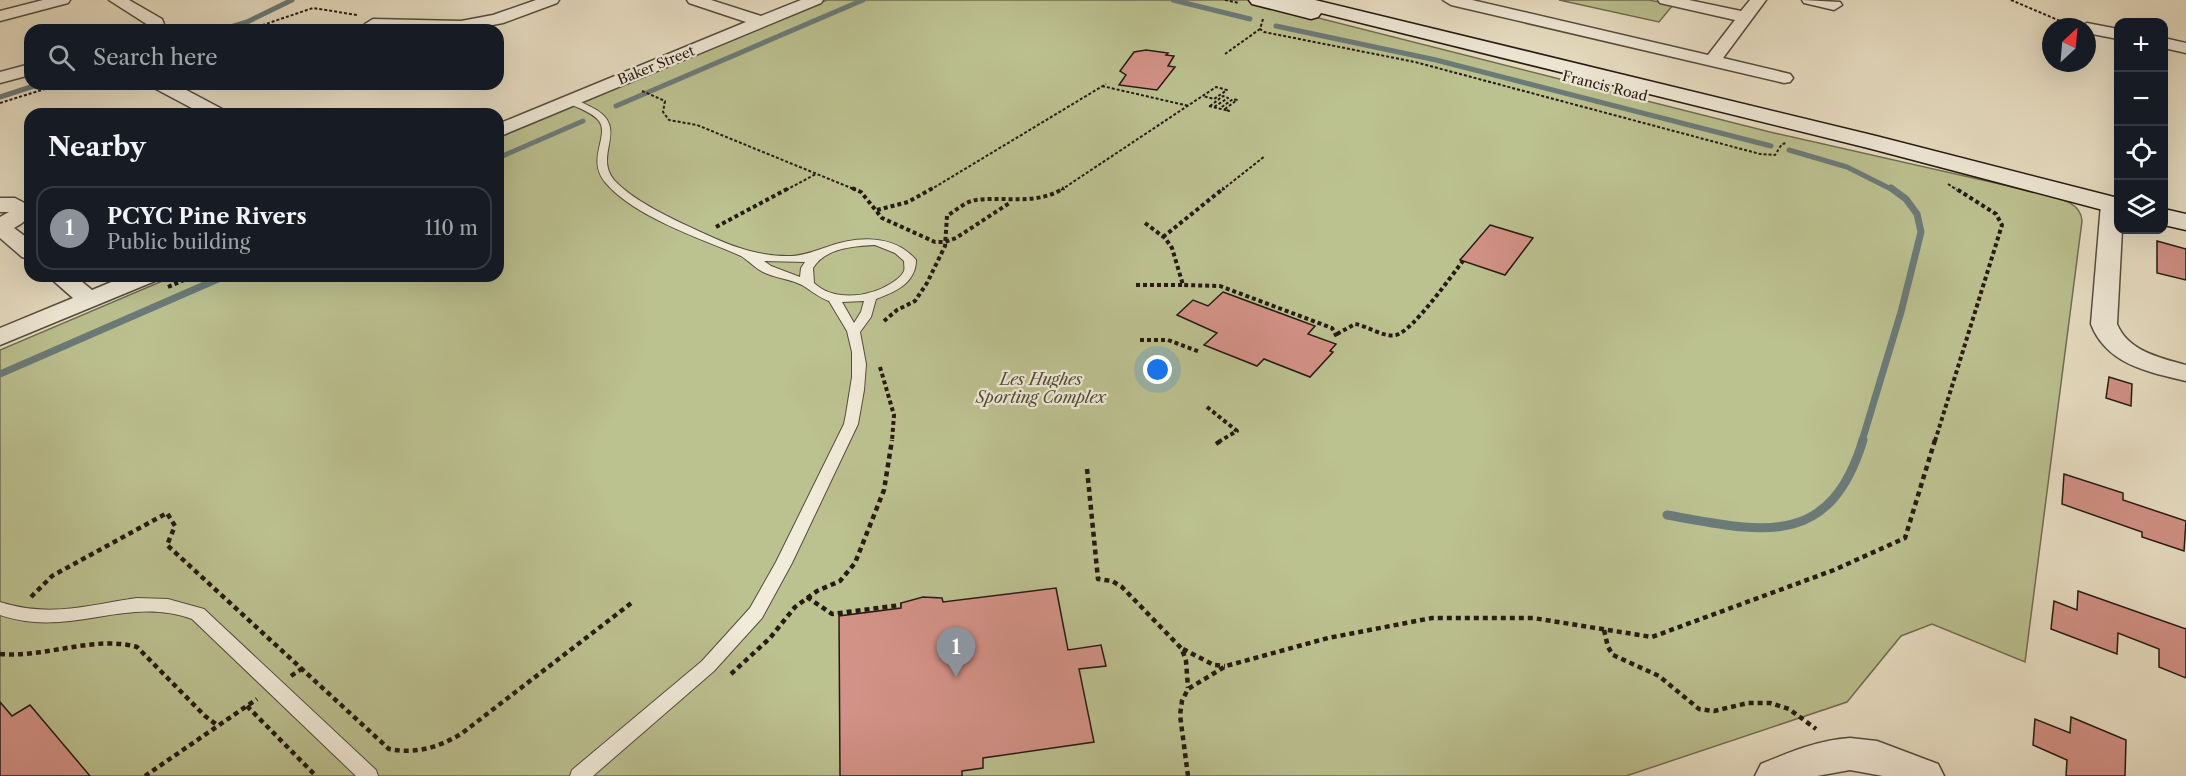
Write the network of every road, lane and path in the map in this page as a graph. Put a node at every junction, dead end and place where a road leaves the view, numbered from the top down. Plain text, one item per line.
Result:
1 (62, 0) edge
2 (117, 0) edge
3 (550, 0) edge
4 (695, 0) edge
5 (815, 0) edge
6 (1225, 0) edge
7 (1291, 0) edge
8 (1450, 0) edge
9 (1666, 0) edge
10 (1758, 0) edge
11 (1810, 0) edge
12 (2011, 0) edge
13 (1472, 2) edge
14 (1834, 5) dead end
15 (1255, 6) edge
16 (0, 16) edge
17 (1746, 17) junction
18 (2053, 18) edge
19 (762, 22) junction
20 (156, 24) edge
21 (264, 24) edge
22 (373, 24) edge
23 (486, 24) edge
24 (1260, 29) junction
25 (2096, 29) edge
26 (2114, 33) edge
27 (2168, 44) edge
28 (2186, 48) edge
29 (1225, 54) dead end
30 (1712, 61) junction
31 (24, 71) edge
32 (0, 78) edge
33 (1784, 78) dead end
34 (42, 90) edge
35 (172, 90) edge
36 (639, 90) dead end
37 (1203, 96) junction
38 (1214, 99) junction
39 (571, 100) junction
40 (0, 103) edge
41 (1189, 106) junction
42 (1209, 106) junction
43 (1214, 107) junction
44 (206, 108) edge
45 (1219, 109) junction
46 (1229, 111) junction
47 (1233, 112) dead end
48 (504, 128) edge
49 (1787, 131) junction
50 (1265, 156) dead end
51 (816, 173) junction
52 (1947, 176) junction
53 (1012, 201) junction
54 (17, 205) edge
55 (2114, 205) edge
56 (877, 210) junction
57 (738, 216) dead end
58 (2114, 216) edge
59 (2168, 218) edge
60 (2186, 222) edge
61 (1145, 223) dead end
62 (0, 227) edge
63 (1163, 237) junction
64 (945, 242) junction
65 (24, 247) edge
66 (746, 255) junction
67 (816, 257) junction
68 (1463, 261) dead end
69 (68, 282) edge
70 (133, 282) edge
71 (807, 283) junction
72 (1136, 285) dead end
73 (1183, 285) junction
74 (870, 298) junction
75 (835, 299) junction
76 (90, 300) junction
77 (878, 328) dead end
78 (854, 332) junction
79 (0, 337) edge
80 (1140, 340) dead end
81 (1200, 352) dead end
82 (878, 361) dead end
83 (2186, 373) edge
84 (1207, 406) dead end
85 (1216, 444) dead end
86 (1087, 469) dead end
87 (807, 597) junction
88 (634, 601) dead end
89 (901, 605) dead end
90 (5, 611) edge
91 (1605, 630) junction
92 (1182, 649) junction
93 (0, 654) edge
94 (1226, 666) junction
95 (303, 668) junction
96 (727, 678) dead end
97 (275, 687) junction
98 (1188, 688) junction
99 (247, 706) junction
100 (217, 725) junction
101 (1816, 729) dead end
102 (145, 776) edge
103 (316, 776) edge
104 (369, 776) edge
105 (579, 776) edge
106 (1188, 776) edge
107 (1774, 776) edge
108 (1925, 776) edge

1 - 16 street
2 - 20 street
3 - 23 street
4 - 19 street
5 - 19 street, Baker Street
6 - 15 path
7 - 49 main road, Francis Road
8 - 13 street
9 - 17 street
10 - 17 street
11 - 14 street
12 - 18 path
13 - 30 street
15 - 24 path
15 - 49 main road, Francis Road
17 - 30 street
19 - 39 street, Baker Street
21 - 22 path
24 - 29 path
24 - 49 path
25 - 26 street
27 - 28 street
30 - 33 street
31 - 32 street
34 - 40 path
35 - 44 street
36 - 51 path
37 - 38 path
37 - 38 path
37 - 41 path
38 - 42 path
39 - 48 street, Baker Street
39 - 66 lane
41 - 53 path
41 - 56 path
42 - 43 path
42 - 43 path
43 - 45 path
45 - 46 path
45 - 46 path
46 - 47 path
49 - 52 main road, Francis Road
50 - 63 path
51 - 56 path
51 - 57 path
52 - 55 main road, Francis Road
52 - 91 path
53 - 64 path
53 - 64 path
54 - 62 street
56 - 64 path
58 - 83 street
59 - 60 main road
61 - 63 path
62 - 65 street
63 - 73 path
64 - 77 path
66 - 67 lane
66 - 71 lane
67 - 71 lane
67 - 74 lane
68 - 73 path
69 - 76 street
70 - 76 street
71 - 75 lane
72 - 73 path
74 - 75 lane
74 - 78 lane
75 - 78 lane
76 - 79 street
78 - 105 lane
80 - 81 path
82 - 87 path
84 - 85 path
86 - 92 path
87 - 89 path
87 - 96 path
88 - 95 path
90 - 95 path
90 - 97 lane
91 - 94 path
91 - 101 path
92 - 94 path
92 - 98 path
93 - 100 path
94 - 98 path
95 - 97 path
97 - 99 path
97 - 104 lane
98 - 106 path
99 - 100 path
99 - 103 path
100 - 102 path
107 - 108 street

